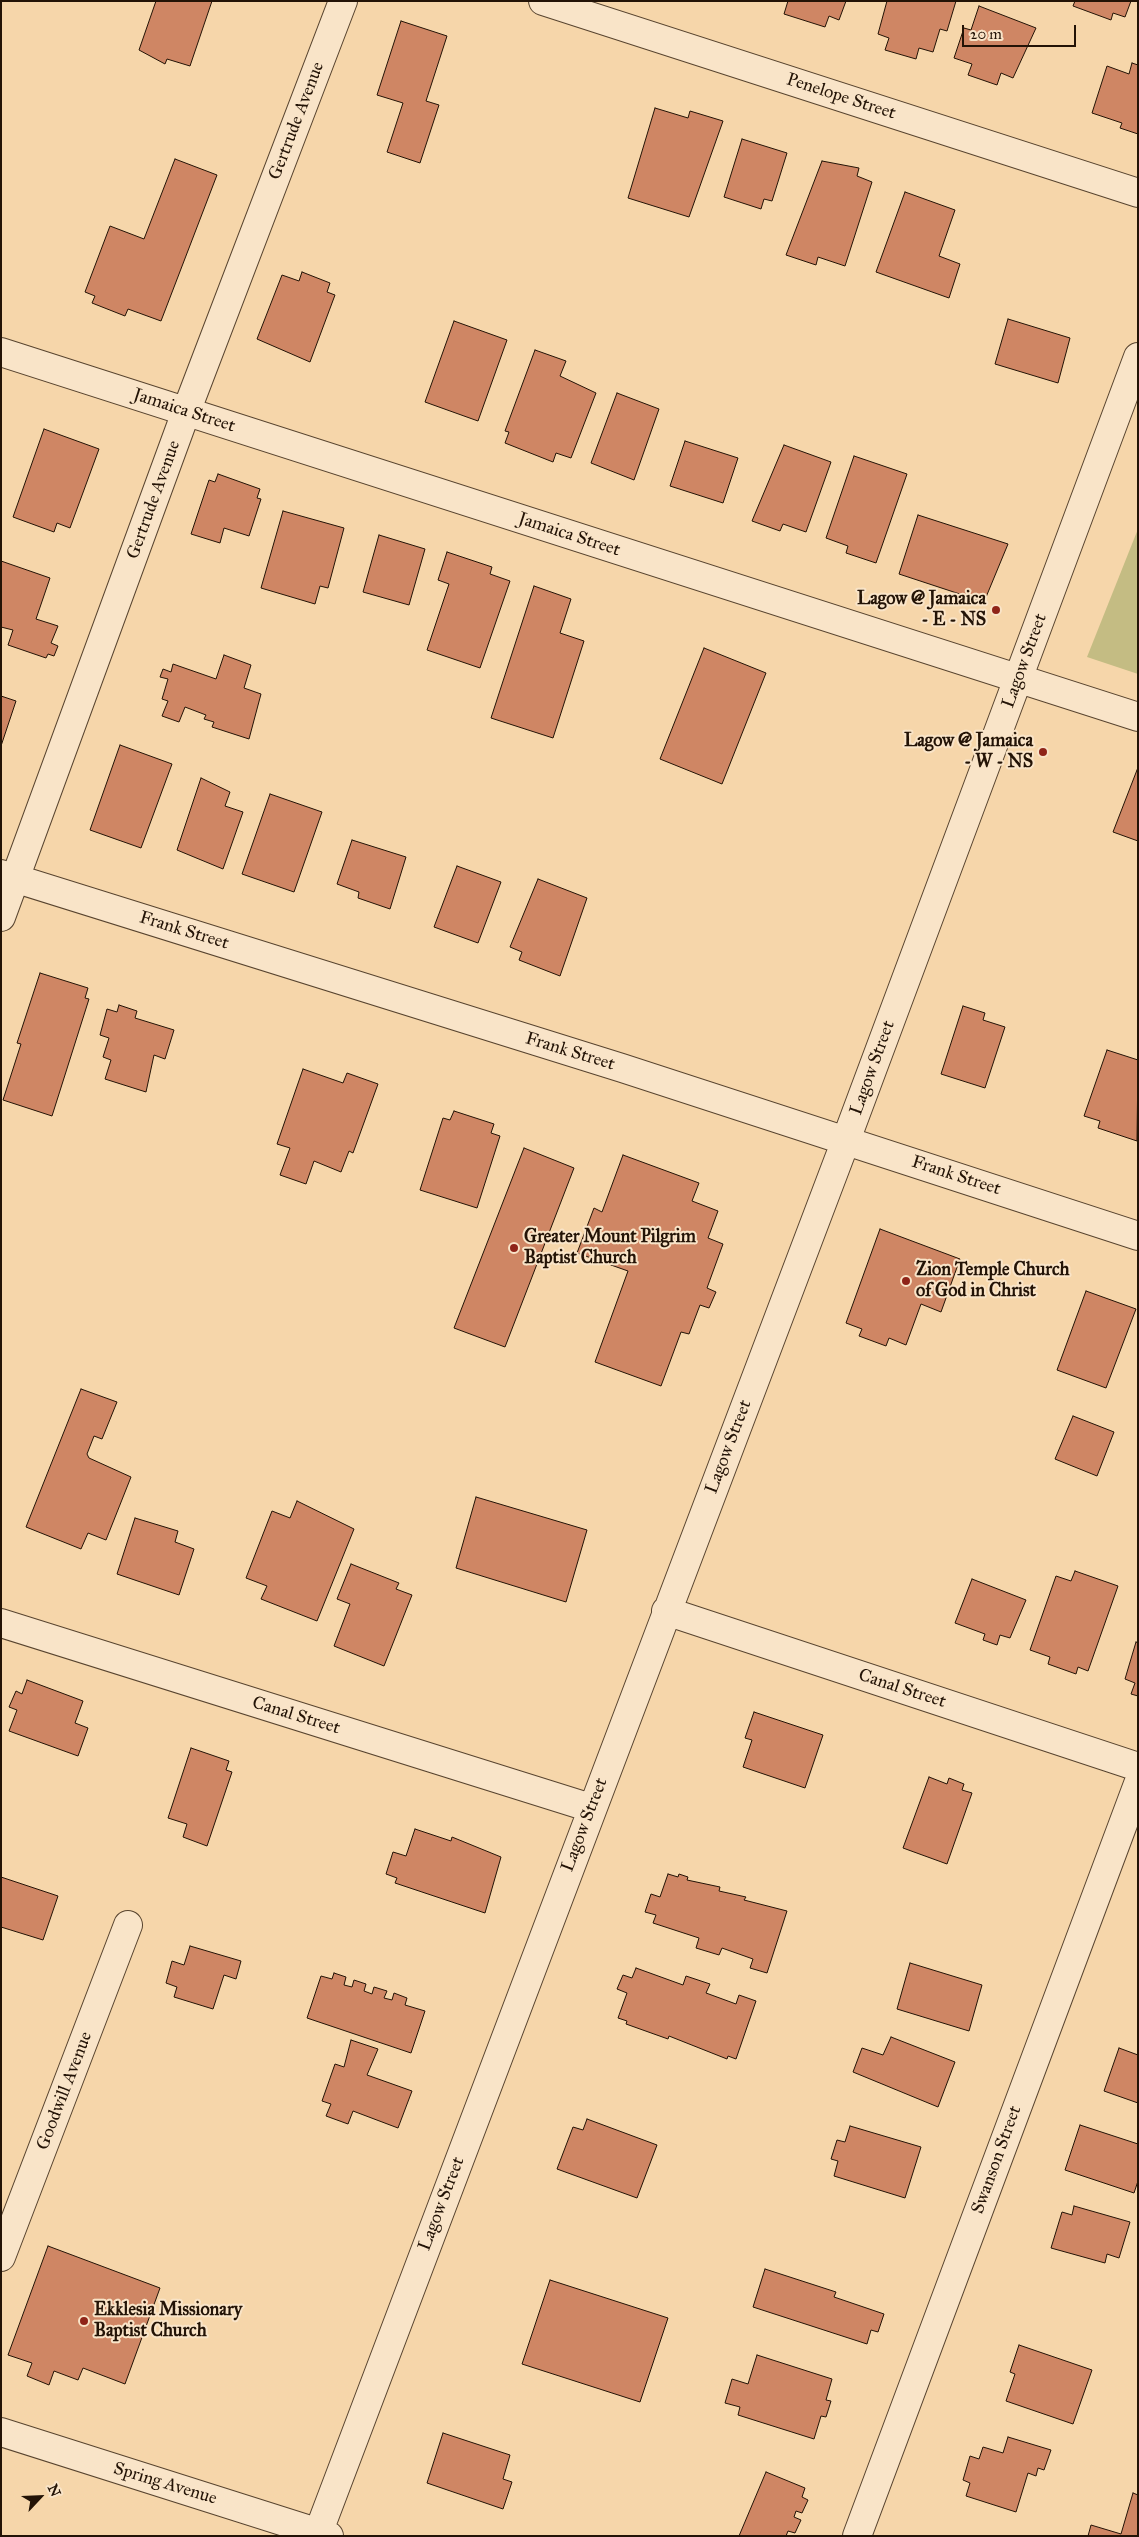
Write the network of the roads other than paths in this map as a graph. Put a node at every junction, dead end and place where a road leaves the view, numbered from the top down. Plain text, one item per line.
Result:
1 (342, 1) edge
2 (543, 1) edge
3 (1138, 193) edge
4 (1, 352) edge
5 (1138, 357) edge
6 (186, 412) junction
7 (1128, 413) edge
8 (1018, 678) junction
9 (1138, 717) edge
10 (9, 876) edge
11 (1, 916) edge
12 (846, 1140) junction
13 (1138, 1236) edge
14 (666, 1611) junction
15 (1, 1623) edge
16 (1138, 1767) edge
17 (1138, 1784) edge
18 (591, 1808) junction
19 (128, 1925) dead end
20 (1, 2256) edge
21 (1, 2432) edge
22 (321, 2534) edge
23 (857, 2536) edge

1 - 6 street, Gertrude Avenue
2 - 3 street, Penelope Street
4 - 6 street, Jamaica Street
5 - 7 street, Lagow Street
6 - 8 street, Jamaica Street
6 - 10 street, Gertrude Avenue
7 - 8 street, Lagow Street
8 - 9 street, Jamaica Street
8 - 12 street, Lagow Street
10 - 11 street, Gertrude Avenue
10 - 12 street, Frank Street
12 - 13 street, Frank Street
12 - 14 street, Lagow Street
14 - 16 street, Canal Street
14 - 18 street, Lagow Street
15 - 18 street, Canal Street
17 - 23 street, Swanson Street
18 - 22 street, Lagow Street
19 - 20 street, Goodwill Avenue
21 - 22 street, Spring Avenue

